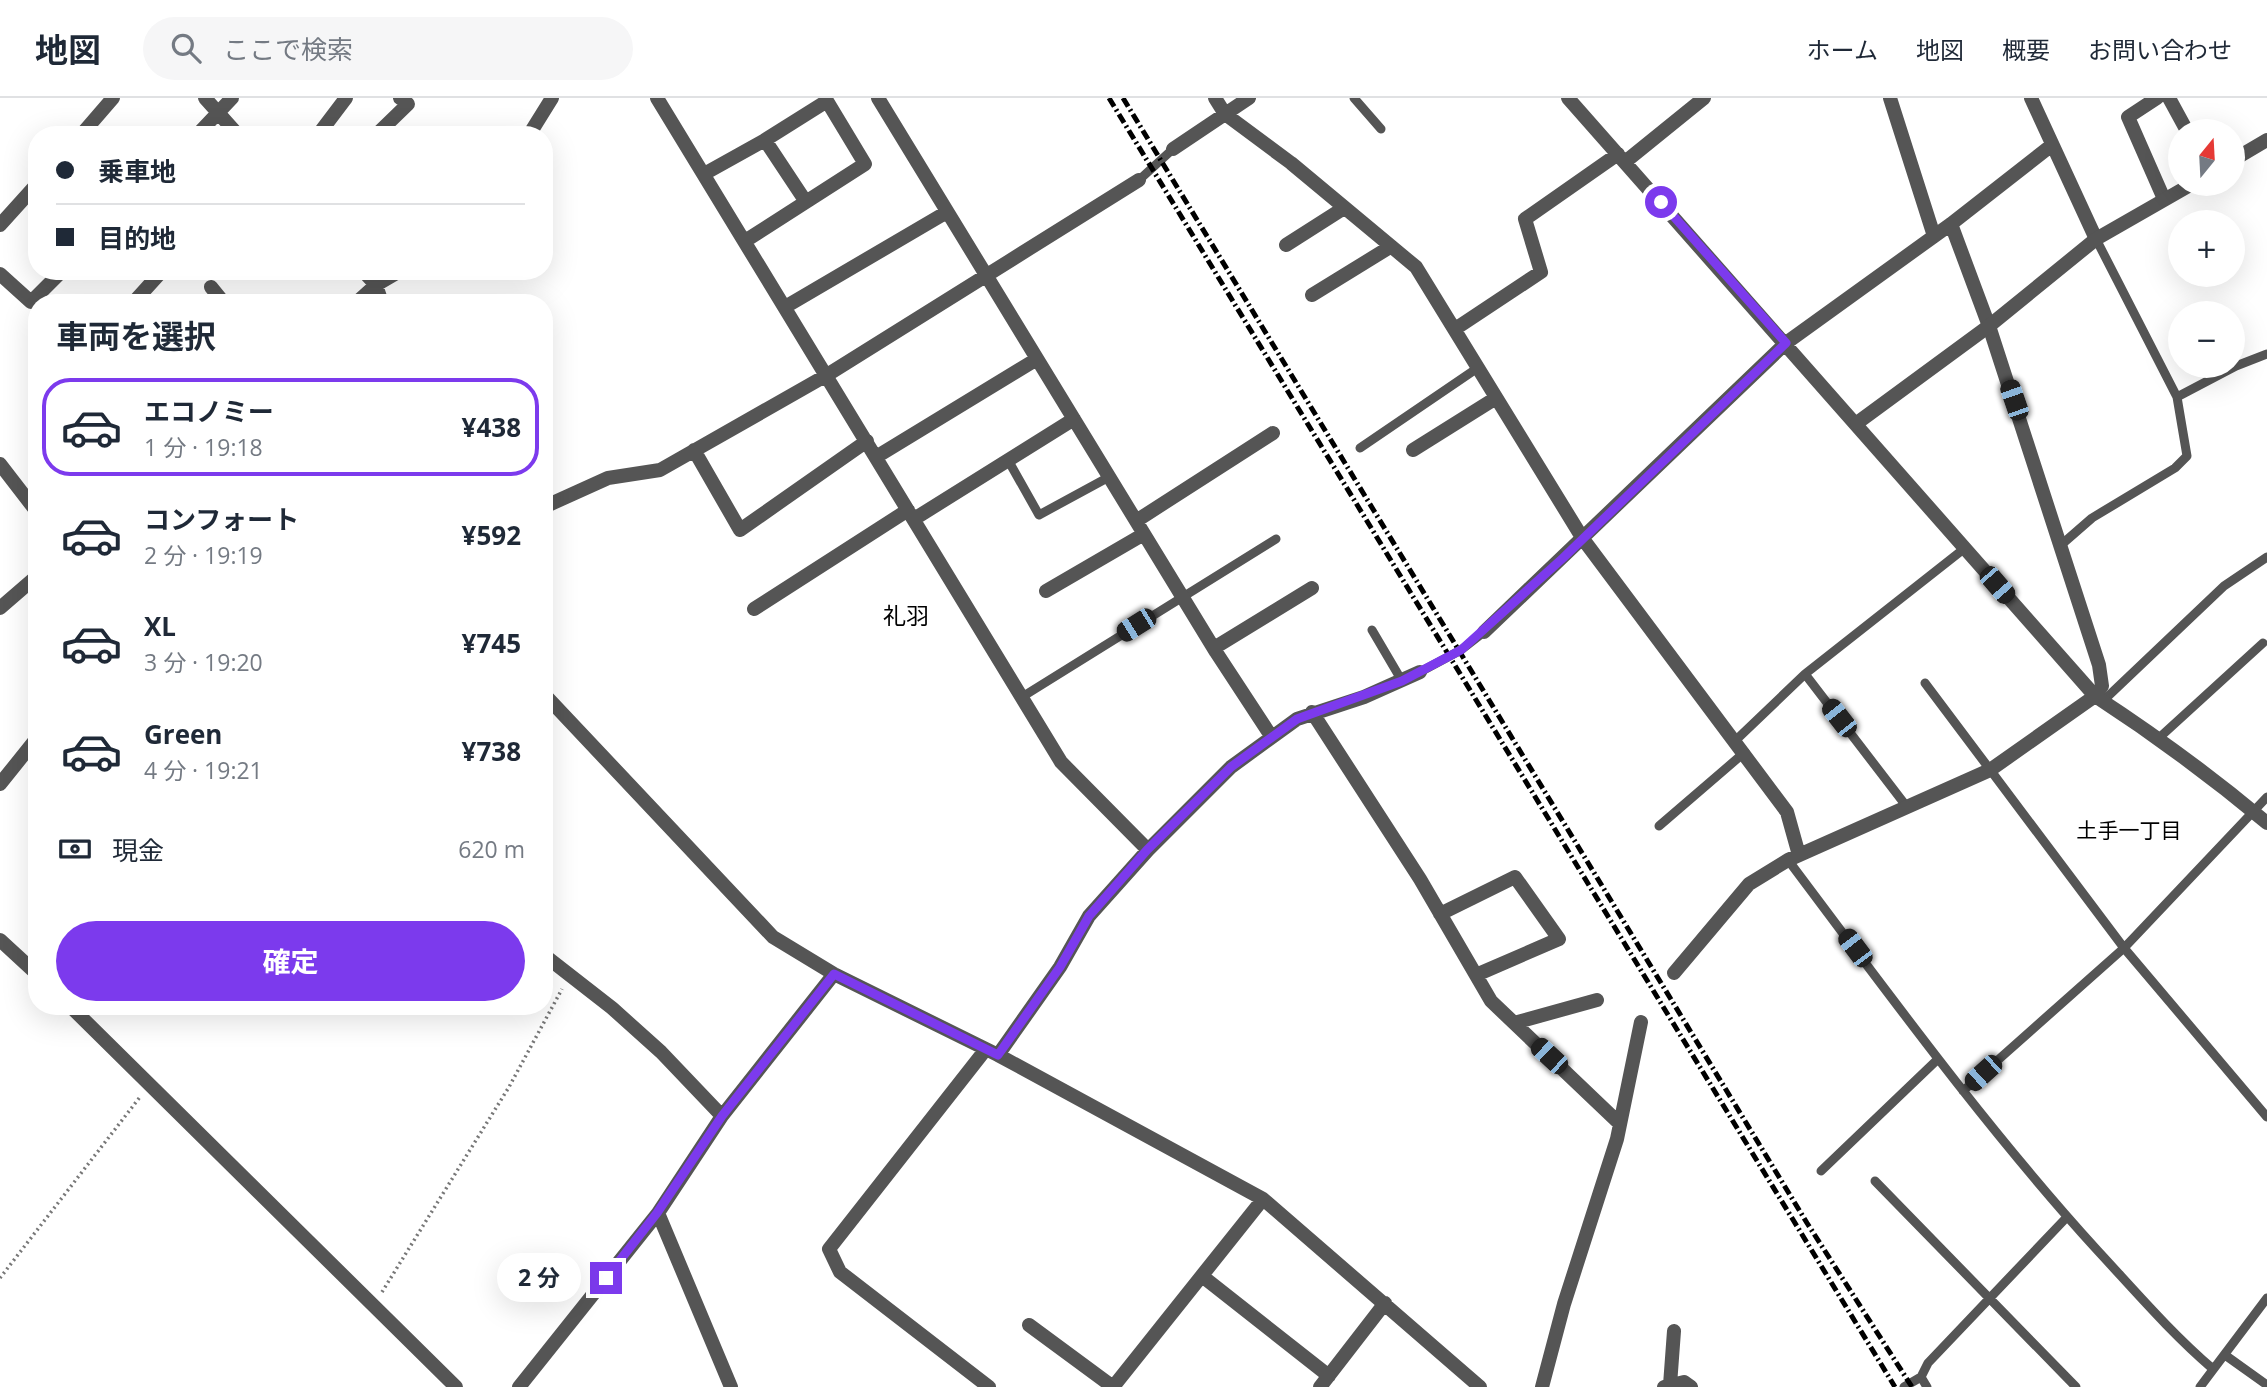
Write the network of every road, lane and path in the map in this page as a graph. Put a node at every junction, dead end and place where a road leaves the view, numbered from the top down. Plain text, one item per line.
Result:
1 (113, 98) edge
2 (205, 98) edge
3 (232, 98) edge
4 (346, 98) edge
5 (400, 98) edge
6 (552, 98) edge
7 (657, 98) edge
8 (878, 98) edge
9 (1216, 98) edge
10 (1249, 98) edge
11 (1354, 98) edge
12 (1567, 98) edge
13 (1704, 98) edge
14 (1890, 98) edge
15 (2031, 98) edge
16 (2157, 98) edge
17 (2169, 98) edge
18 (218, 113) junction
19 (1226, 114) junction
20 (2180, 119) edge
21 (89, 126) edge
22 (206, 126) edge
23 (230, 126) edge
24 (325, 126) edge
25 (385, 126) edge
26 (535, 126) edge
27 (1381, 129) dead end
28 (765, 140) junction
29 (2267, 140) edge
30 (2052, 145) junction
31 (1172, 149) joint
32 (2245, 153) edge
33 (1621, 158) junction
34 (704, 174) junction
35 (1139, 180) joint
36 (28, 194) edge
37 (2170, 196) edge
38 (2164, 199) junction
39 (806, 202) junction
40 (1344, 208) junction
41 (947, 212) junction
42 (1951, 224) junction
43 (0, 225) edge
44 (1934, 236) junction
45 (2096, 239) junction
46 (745, 242) junction
47 (1286, 245) dead end
48 (1390, 247) junction
49 (0, 274) edge
50 (986, 275) junction
51 (53, 280) edge
52 (154, 280) edge
53 (371, 280) edge
54 (385, 280) edge
55 (376, 285) junction
56 (211, 286) dead end
57 (40, 294) edge
58 (141, 294) edge
59 (217, 294) edge
60 (366, 294) edge
61 (379, 294) edge
62 (1312, 295) dead end
63 (28, 300) edge
64 (785, 307) junction
65 (1989, 326) junction
66 (1455, 329) junction
67 (1786, 343) junction
68 (2267, 354) edge
69 (1037, 359) junction
70 (1479, 367) junction
71 (827, 375) junction
72 (2176, 397) junction
73 (1496, 398) junction
74 (1074, 419) junction
75 (1857, 423) junction
76 (1273, 433) dead end
77 (867, 441) junction
78 (1360, 447) dead end
79 (694, 450) junction
80 (1413, 450) dead end
81 (876, 457) junction
82 (1008, 460) junction
83 (0, 464) edge
84 (1109, 477) junction
85 (28, 500) edge
86 (553, 503) edge
87 (911, 515) junction
88 (1140, 527) junction
89 (1276, 539) dead end
90 (1583, 539) junction
91 (2062, 545) junction
92 (1965, 548) junction
93 (2267, 557) edge
94 (28, 584) edge
95 (1312, 588) dead end
96 (1046, 591) dead end
97 (1182, 597) junction
98 (0, 608) edge
99 (754, 609) dead end
100 (1372, 630) dead end
101 (1483, 632) joint
102 (2263, 643) dead end
103 (1214, 648) junction
104 (1420, 672) joint
105 (1805, 674) junction
106 (1402, 681) junction
107 (1925, 683) dead end
108 (1022, 697) junction
109 (2099, 698) junction
110 (553, 704) edge
111 (1312, 712) junction
112 (1271, 736) junction
113 (2160, 737) junction
114 (1736, 740) junction
115 (28, 749) edge
116 (1745, 752) junction
117 (1990, 770) junction
118 (0, 784) edge
119 (2267, 797) edge
120 (1908, 807) junction
121 (2255, 813) junction
122 (2267, 823) edge
123 (1659, 826) dead end
124 (1147, 850) junction
125 (1793, 857) junction
126 (1440, 914) junction
127 (0, 940) edge
128 (2124, 948) junction
129 (553, 962) edge
130 (28, 966) edge
131 (1674, 973) dead end
132 (834, 974) junction
133 (570, 975) junction
134 (1476, 975) junction
135 (1597, 1000) dead end
136 (553, 1006) edge
137 (79, 1015) edge
138 (548, 1015) edge
139 (1641, 1022) dead end
140 (1514, 1023) junction
141 (992, 1052) junction
142 (1938, 1059) junction
143 (150, 1084) junction
144 (1963, 1091) junction
145 (722, 1116) junction
146 (2267, 1117) edge
147 (1620, 1124) junction
148 (1821, 1171) dead end
149 (1875, 1181) dead end
150 (1263, 1199) junction
151 (657, 1213) junction
152 (2067, 1217) junction
153 (1202, 1276) junction
154 (0, 1278) edge
155 (1990, 1297) junction
156 (2267, 1298) edge
157 (1385, 1303) junction
158 (373, 1305) junction
159 (1029, 1325) dead end
160 (1674, 1331) dead end
161 (2225, 1356) junction
162 (2213, 1369) junction
163 (1921, 1377) junction
164 (1326, 1383) edge
165 (2267, 1385) edge
166 (1667, 1386) edge
167 (456, 1387) edge
168 (519, 1387) edge
169 (731, 1387) edge
170 (989, 1387) edge
171 (1113, 1387) edge
172 (1480, 1387) edge
173 (1542, 1387) edge
174 (1691, 1387) edge
175 (1904, 1387) edge
176 (1927, 1387) edge
177 (2076, 1387) edge
178 (2200, 1387) edge

1 - 21 street
2 - 18 street
3 - 18 street
4 - 24 street
5 - 25 street
6 - 26 street
7 - 34 street
8 - 41 street
9 - 19 street
10 - 19 street
11 - 27 lane
12 - 33 street
13 - 33 street
14 - 44 street
15 - 30 street
16 - 38 street
17 - 20 street
18 - 22 street
18 - 23 street
19 - 31 street
19 - 40 street
28 - 34 street
28 - 39 street
28 - 39 street
29 - 32 street
30 - 42 street
30 - 45 street
31 - 35 lane
33 - 66 street
33 - 67 street
34 - 46 street
35 - 50 street
36 - 43 street
37 - 38 street
38 - 45 street
39 - 46 street
40 - 47 street
40 - 48 street
41 - 50 street
41 - 64 street
42 - 44 street
42 - 65 street
44 - 67 street
45 - 65 street
45 - 72 lane
46 - 64 street
48 - 62 street
48 - 66 street
49 - 63 street
50 - 69 street
50 - 71 street
51 - 57 street
52 - 58 street
53 - 55 street
54 - 55 street
55 - 60 street
55 - 61 street
56 - 59 street
64 - 71 street
65 - 75 street
65 - 91 street
66 - 70 street
67 - 75 street
67 - 90 street
68 - 72 lane
69 - 74 street
69 - 81 street
70 - 73 street
70 - 78 lane
71 - 77 street
71 - 79 street
72 - 91 lane
73 - 80 street
73 - 90 street
74 - 82 street
74 - 84 street
75 - 92 street
76 - 88 street
77 - 79 street
77 - 81 street
79 - 86 street
81 - 87 street
82 - 84 lane
82 - 87 street
83 - 85 street
84 - 88 street
87 - 99 street
87 - 108 street
88 - 96 street
88 - 97 street
89 - 97 lane
90 - 101 street
90 - 114 street
91 - 109 street
92 - 105 lane
92 - 109 street
93 - 109 lane
94 - 98 street
95 - 103 street
97 - 103 street
97 - 108 lane
100 - 106 lane
101 - 104 lane
102 - 113 lane
103 - 112 street
104 - 106 street
105 - 114 lane
105 - 120 lane
106 - 111 street
107 - 117 lane
108 - 124 street
109 - 113 street
109 - 117 street
110 - 132 street
111 - 112 street
111 - 126 street
112 - 124 street
113 - 121 street
114 - 116 street
115 - 118 street
116 - 123 lane
116 - 125 street
117 - 120 street
117 - 128 lane
119 - 121 lane
120 - 125 street
121 - 122 street
121 - 128 lane
124 - 141 street
125 - 131 street
125 - 142 lane
126 - 134 street
126 - 134 street
127 - 130 street
128 - 144 lane
128 - 146 lane
129 - 133 street
132 - 141 street
132 - 145 street
133 - 136 path
133 - 145 street
134 - 140 street
135 - 140 street
137 - 143 street
138 - 158 path
139 - 147 street
140 - 147 street
141 - 150 street
141 - 170 street
142 - 144 lane
142 - 148 lane
143 - 154 path
143 - 158 street
144 - 152 lane
145 - 151 street
147 - 173 street
149 - 155 lane
150 - 153 street
150 - 157 street
151 - 168 street
151 - 169 street
152 - 155 lane
152 - 162 lane
153 - 164 street
153 - 171 street
155 - 163 lane
155 - 177 lane
156 - 161 lane
157 - 164 street
157 - 172 street
158 - 167 street
159 - 171 street
160 - 166 street
161 - 162 lane
161 - 165 lane
162 - 178 lane
163 - 175 lane
163 - 176 lane
166 - 174 street

